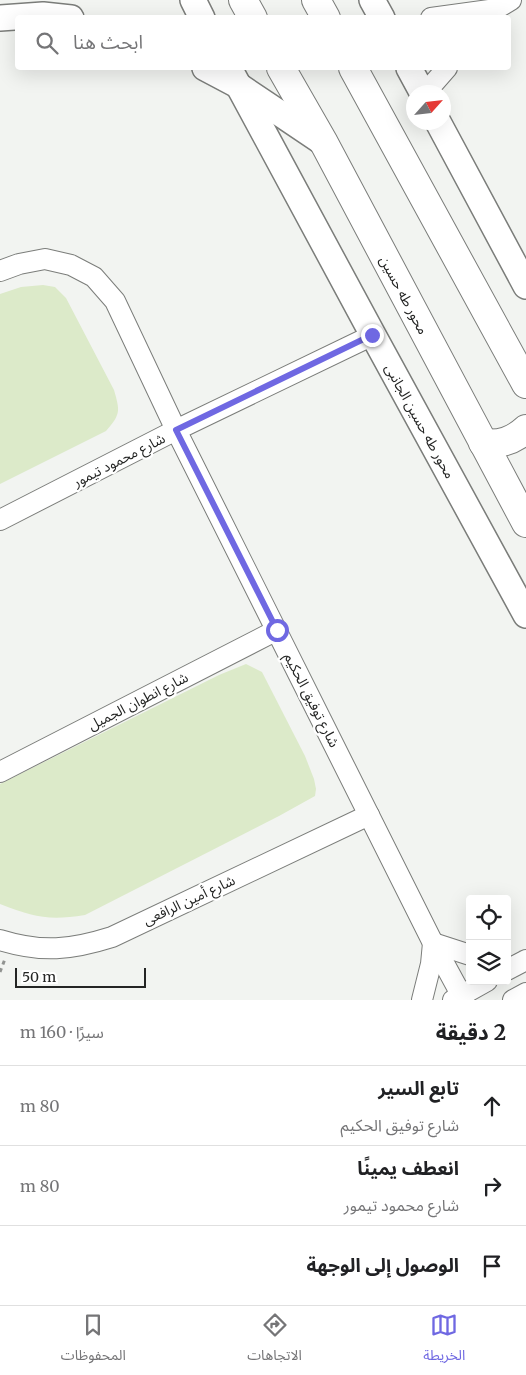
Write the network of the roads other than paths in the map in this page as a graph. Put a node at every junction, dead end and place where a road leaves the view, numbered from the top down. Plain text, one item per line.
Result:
1 (193, 0) edge
2 (243, 0) edge
3 (316, 0) edge
4 (372, 0) edge
5 (498, 9) edge
6 (69, 11) edge
7 (23, 15) edge
8 (200, 15) edge
9 (251, 15) edge
10 (324, 15) edge
11 (380, 15) edge
12 (453, 15) edge
13 (15, 16) edge
14 (0, 18) edge
15 (211, 70) edge
16 (282, 70) edge
17 (354, 70) edge
18 (410, 70) edge
19 (445, 70) edge
20 (234, 77) edge
21 (418, 85) edge
22 (432, 85) edge
23 (442, 130) edge
24 (324, 143) junction
25 (0, 271) edge
26 (526, 286) edge
27 (372, 335) junction
28 (526, 384) edge
29 (526, 429) edge
30 (176, 430) junction
31 (483, 443) junction
32 (523, 505) edge
33 (0, 520) edge
34 (526, 615) edge
35 (277, 630) junction
36 (0, 772) edge
37 (369, 815) junction
38 (0, 940) edge
39 (434, 943) junction
40 (466, 954) edge
41 (481, 985) edge
42 (526, 993) edge
43 (460, 999) edge
44 (422, 1000) edge
45 (513, 1000) edge

1 - 8 street
2 - 9 main road
3 - 10 main road
4 - 11 street
5 - 12 street
6 - 7 street
13 - 14 street
15 - 20 street
16 - 24 main road, محور طه حسين
17 - 28 main road
18 - 21 street
19 - 22 street
20 - 24 street
20 - 27 street, محور طه حسين الجانبى
23 - 26 street
24 - 31 main road, محور طه حسين
25 - 30 street, شارع توفيق الحكيم
27 - 30 street, شارع محمود تيمور
27 - 34 street, محور طه حسين الجانبى
29 - 31 main road
30 - 33 street, شارع محمود تيمور
30 - 35 street, شارع توفيق الحكيم
31 - 32 main road, محور طه حسين
35 - 36 street, شارع انطوان الجميل
35 - 37 street, شارع توفيق الحكيم
37 - 38 street, شارع أمين الرافعى
37 - 39 street, شارع توفيق الحكيم
39 - 40 street
39 - 43 street, شارع توفيق الحكيم
39 - 44 street
41 - 43 street
42 - 45 street

